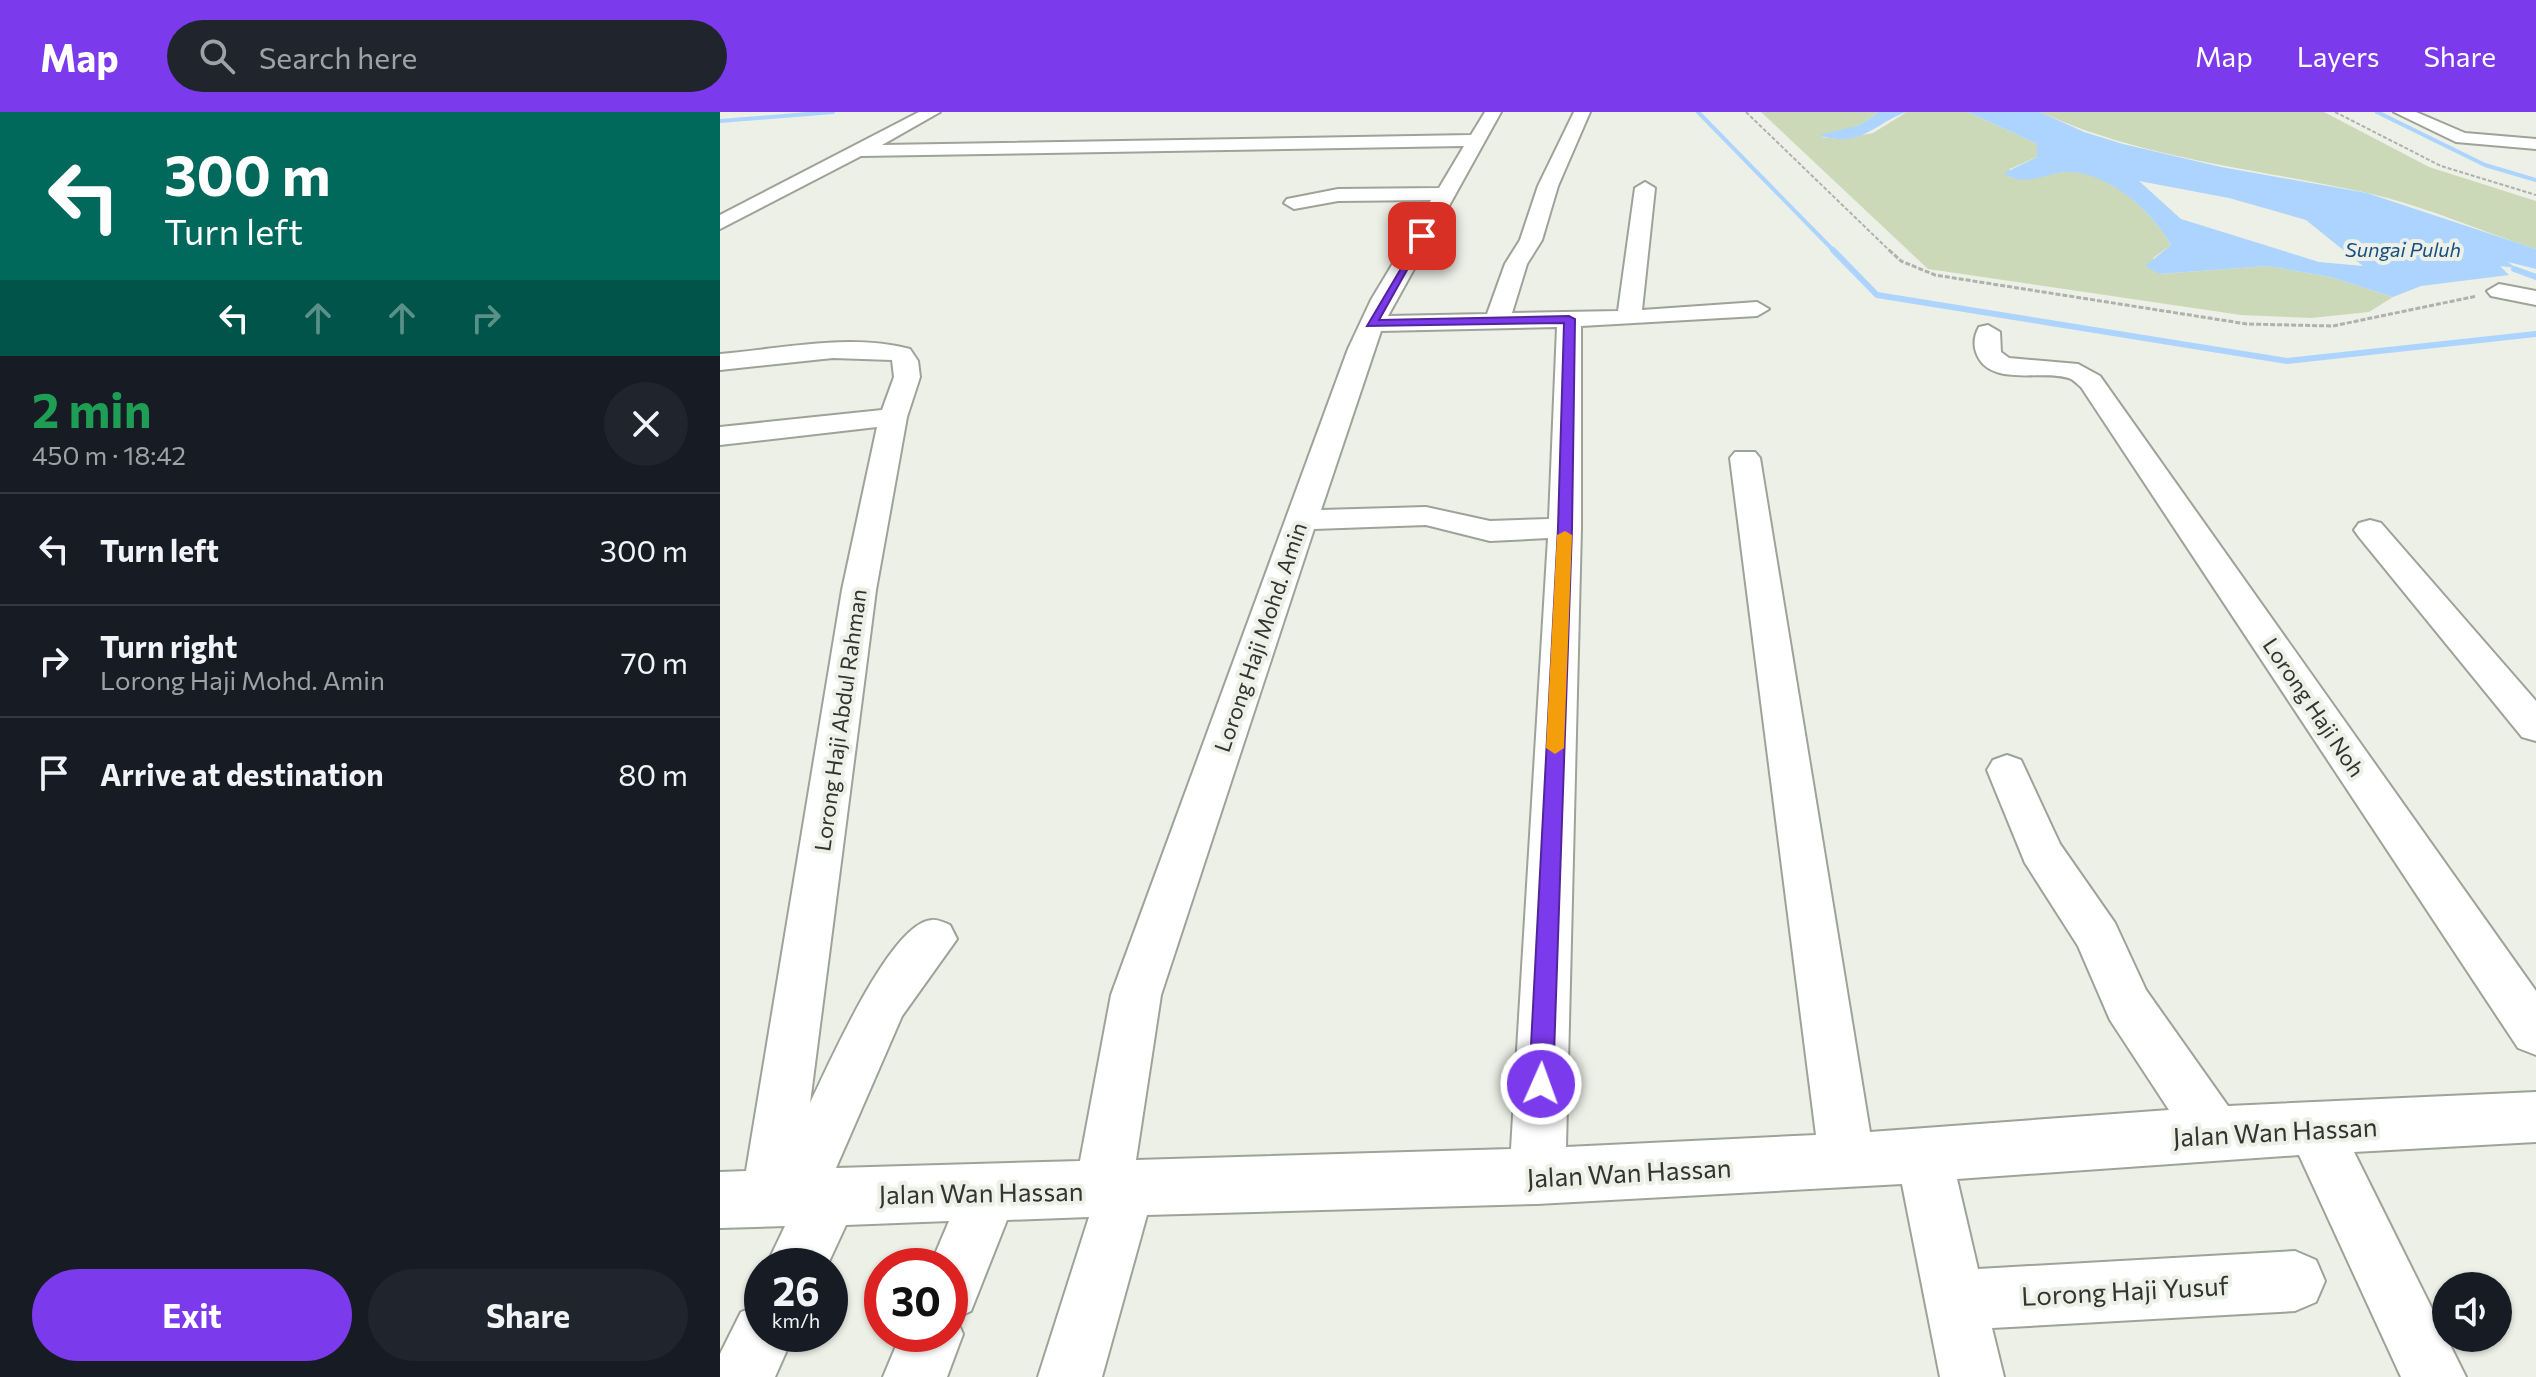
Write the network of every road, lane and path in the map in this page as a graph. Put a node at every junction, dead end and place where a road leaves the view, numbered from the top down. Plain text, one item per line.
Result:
1 (932, 112) edge
2 (1582, 112) edge
3 (1746, 112) edge
4 (2335, 112) edge
5 (2402, 112) edge
6 (2514, 122) dead end
7 (1486, 126) edge
8 (2532, 143) edge
9 (856, 151) junction
10 (1645, 188) dead end
11 (1445, 194) junction
12 (2536, 195) edge
13 (1294, 203) dead end
14 (720, 223) edge
15 (2499, 291) joint
16 (2536, 298) edge
17 (1757, 309) dead end
18 (1629, 318) junction
19 (1569, 319) junction
20 (1497, 321) junction
21 (1371, 324) junction
22 (1988, 332) dead end
23 (720, 362) edge
24 (893, 417) junction
25 (720, 436) edge
26 (1745, 458) dead end
27 (1301, 520) junction
28 (1565, 528) junction
29 (2370, 530) dead end
30 (2536, 727) edge
31 (2007, 770) dead end
32 (933, 939) dead end
33 (2536, 1032) edge
34 (2536, 1117) edge
35 (2314, 1128) junction
36 (2215, 1133) junction
37 (1924, 1157) junction
38 (1847, 1161) junction
39 (1537, 1176) junction
40 (1115, 1190) junction
41 (989, 1194) junction
42 (779, 1197) edge
43 (792, 1248) edge
44 (967, 1248) edge
45 (2295, 1281) dead end
46 (1955, 1300) junction
47 (754, 1352) edge
48 (925, 1352) edge
49 (742, 1377) edge
50 (915, 1377) edge
51 (1070, 1377) edge
52 (1972, 1377) edge
53 (2434, 1377) edge

1 - 9 street
2 - 20 street
3 - 15 path
4 - 12 path
5 - 8 street
6 - 8 street
7 - 9 street
7 - 11 street, Lorong Haji Mohd. Amin
9 - 14 street
10 - 18 street
11 - 13 street
11 - 21 street, Lorong Haji Mohd. Amin
15 - 16 street
17 - 18 street
18 - 19 street
19 - 20 street
19 - 28 street
20 - 21 street
21 - 27 street, Lorong Haji Mohd. Amin
22 - 33 street, Lorong Haji Noh
23 - 24 street, Lorong Haji Abdul Rahman
24 - 25 street
24 - 42 street, Lorong Haji Abdul Rahman
26 - 38 street
27 - 28 street
27 - 40 street, Lorong Haji Mohd. Amin
28 - 39 street
29 - 30 street
31 - 36 street
32 - 42 street
34 - 35 street, Jalan Wan Hassan
35 - 36 street, Jalan Wan Hassan
35 - 53 street
36 - 37 street, Jalan Wan Hassan
37 - 38 street, Jalan Wan Hassan
37 - 46 street
38 - 39 street, Jalan Wan Hassan
39 - 40 street, Jalan Wan Hassan
40 - 41 street, Jalan Wan Hassan
40 - 51 street, Lorong Haji Mohd. Amin
41 - 42 street, Jalan Wan Hassan
41 - 44 street
42 - 43 street
45 - 46 street, Lorong Haji Yusuf
46 - 52 street
47 - 49 street
48 - 50 street

